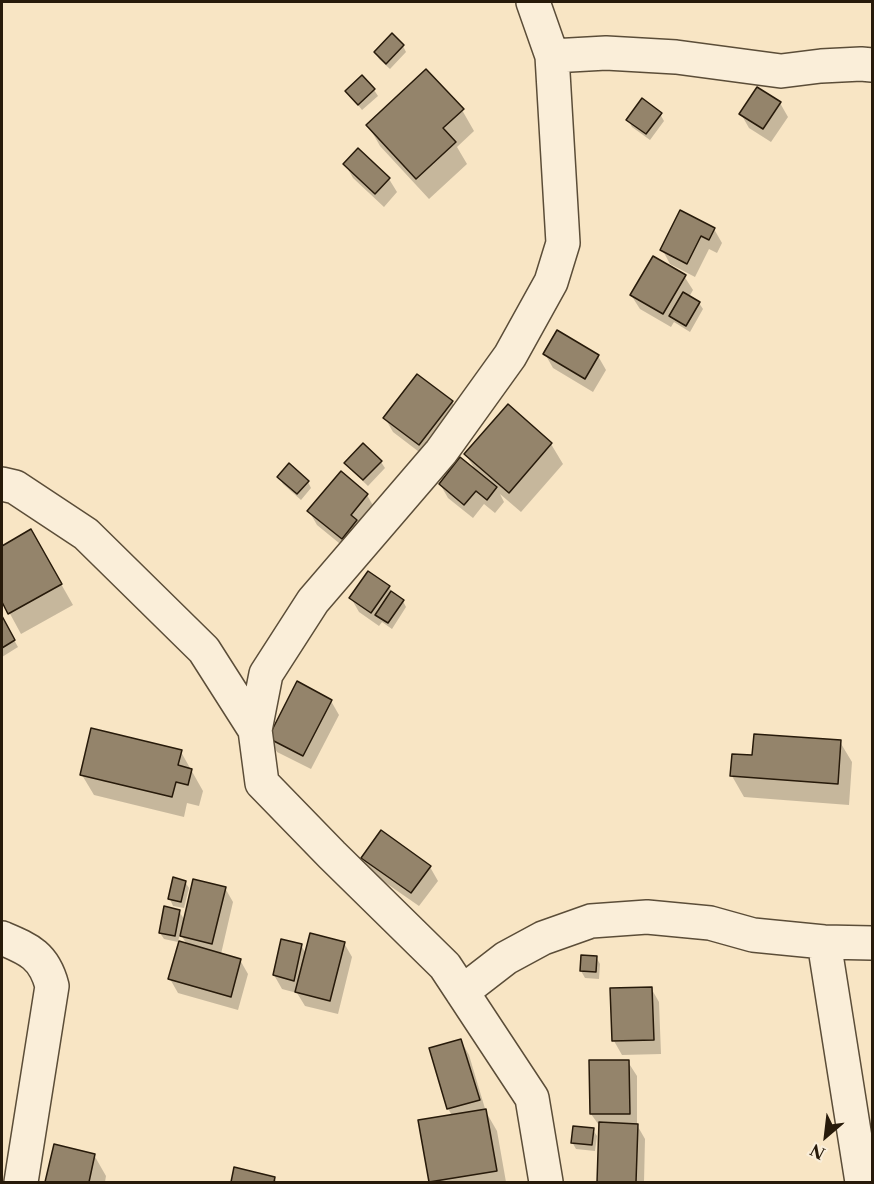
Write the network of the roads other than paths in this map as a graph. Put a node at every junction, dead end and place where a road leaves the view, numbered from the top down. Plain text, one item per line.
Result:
1 (533, 2) edge
2 (552, 56) junction
3 (873, 65) edge
4 (2, 484) edge
5 (255, 730) junction
6 (2, 938) edge
7 (824, 942) junction
8 (873, 943) edge
9 (462, 992) junction
10 (21, 1182) edge
11 (546, 1182) edge
12 (862, 1182) edge

1 - 2 street
2 - 3 street
2 - 5 street
4 - 5 street
5 - 9 street
6 - 10 street
7 - 8 street
7 - 9 street
7 - 12 street
9 - 11 street

